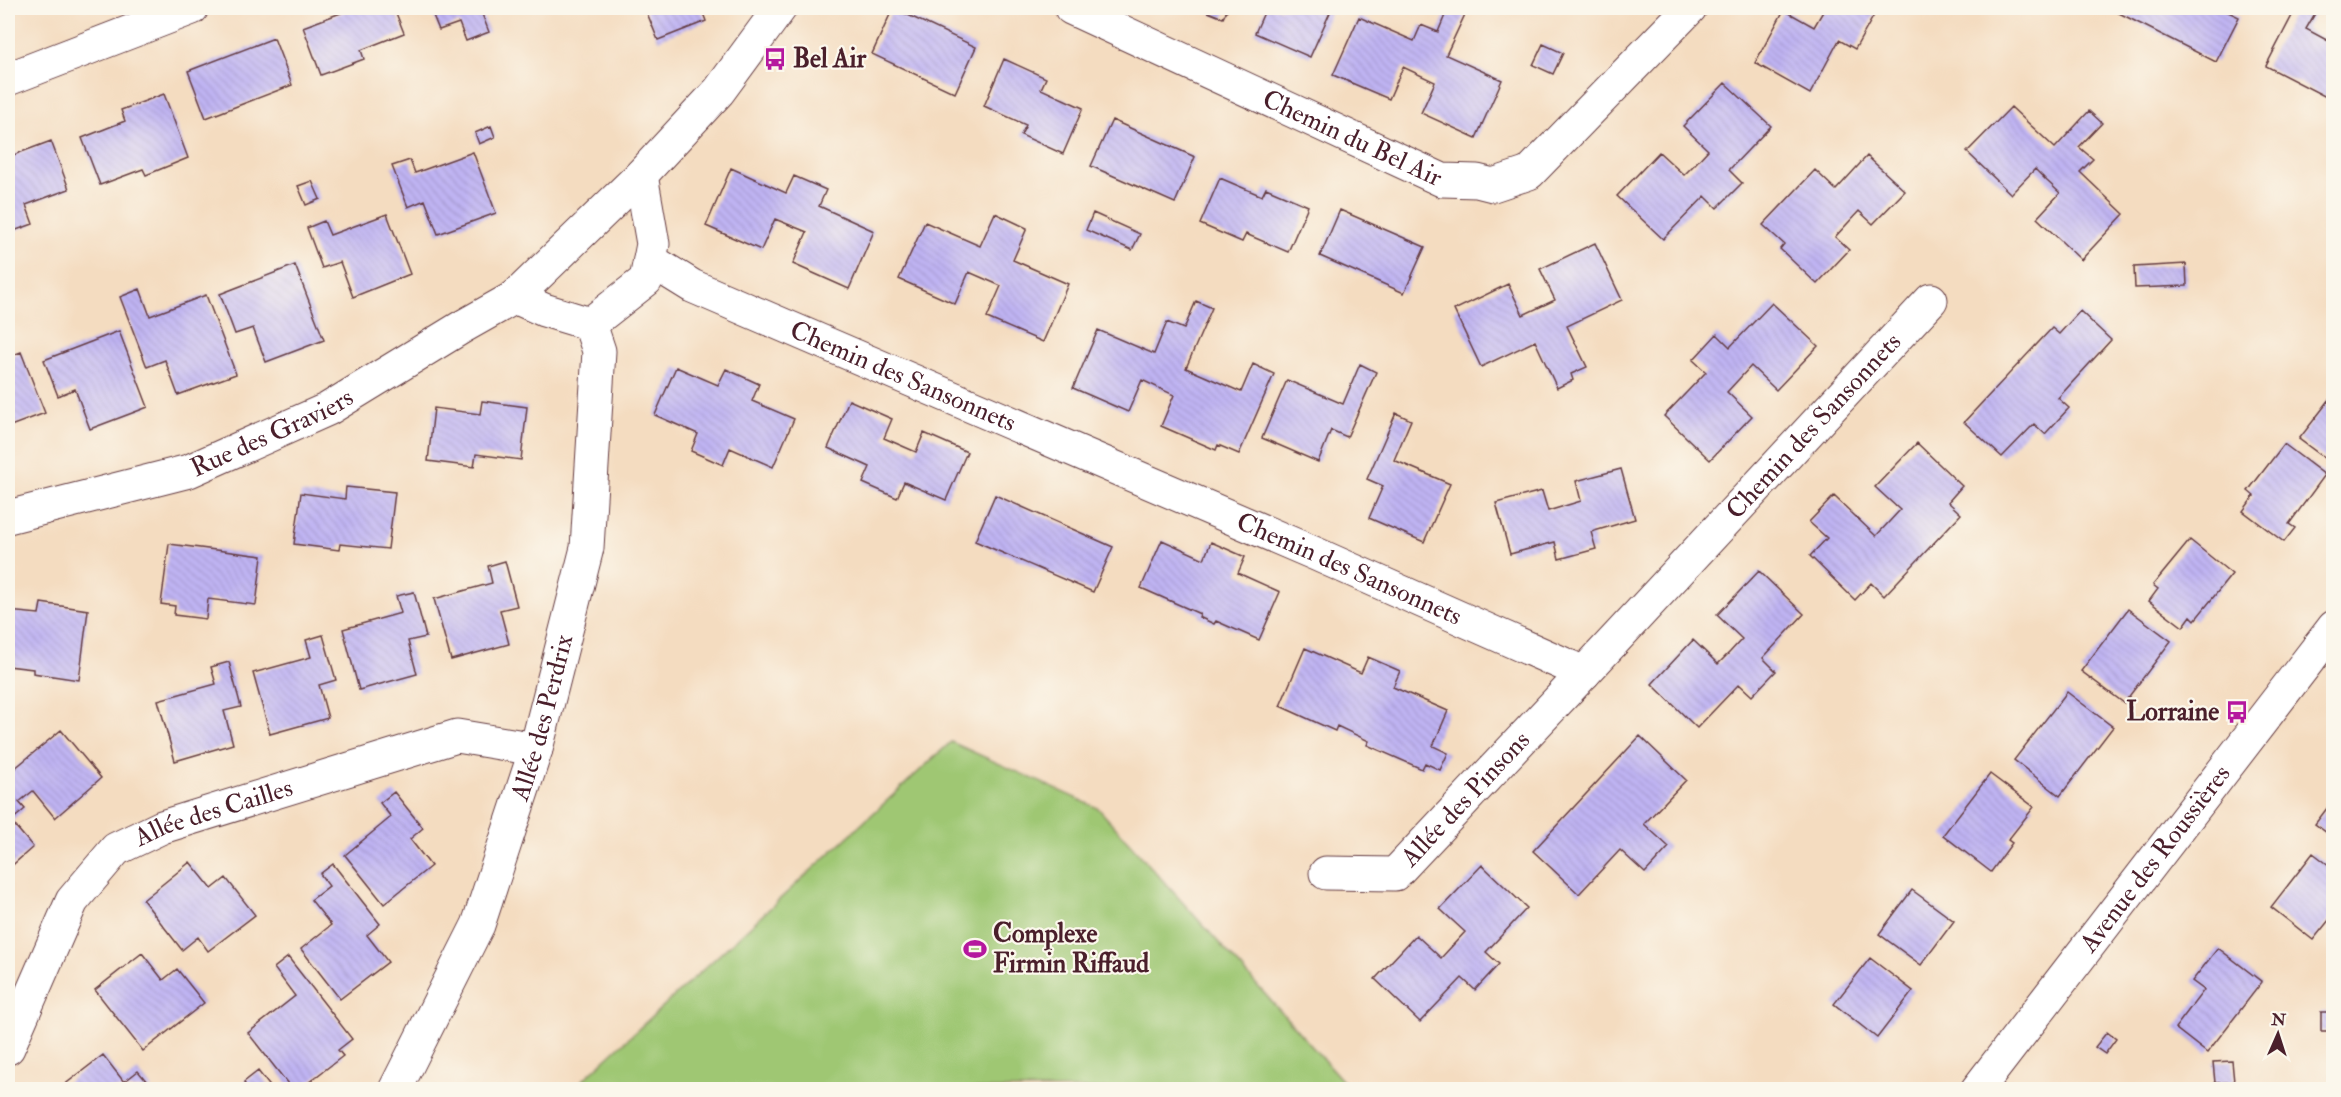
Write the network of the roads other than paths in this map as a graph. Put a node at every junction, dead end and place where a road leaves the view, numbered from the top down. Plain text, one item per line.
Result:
1 (192, 8) edge
2 (780, 8) edge
3 (1071, 8) edge
4 (1690, 8) edge
5 (8, 79) edge
6 (641, 175) junction
7 (650, 260) junction
8 (515, 297) junction
9 (1931, 300) dead end
10 (590, 324) junction
11 (8, 517) edge
12 (2334, 627) edge
13 (1584, 673) junction
14 (536, 749) junction
15 (1326, 873) dead end
16 (8, 1048) edge
17 (395, 1089) edge
18 (1977, 1089) edge

1 - 5 street
2 - 6 street, Rue des Graviers
3 - 4 street, Chemin du Bel Air
6 - 7 street
6 - 8 street, Rue des Graviers
7 - 10 street
7 - 13 street, Chemin des Sansonnets
8 - 10 street
8 - 11 street, Rue des Graviers
9 - 13 street, Chemin des Sansonnets
10 - 14 street, Allée des Perdrix
12 - 18 street, Avenue des Roussières
13 - 15 street, Allée des Pinsons
14 - 16 street, Allée des Cailles
14 - 17 street, Allée des Perdrix

